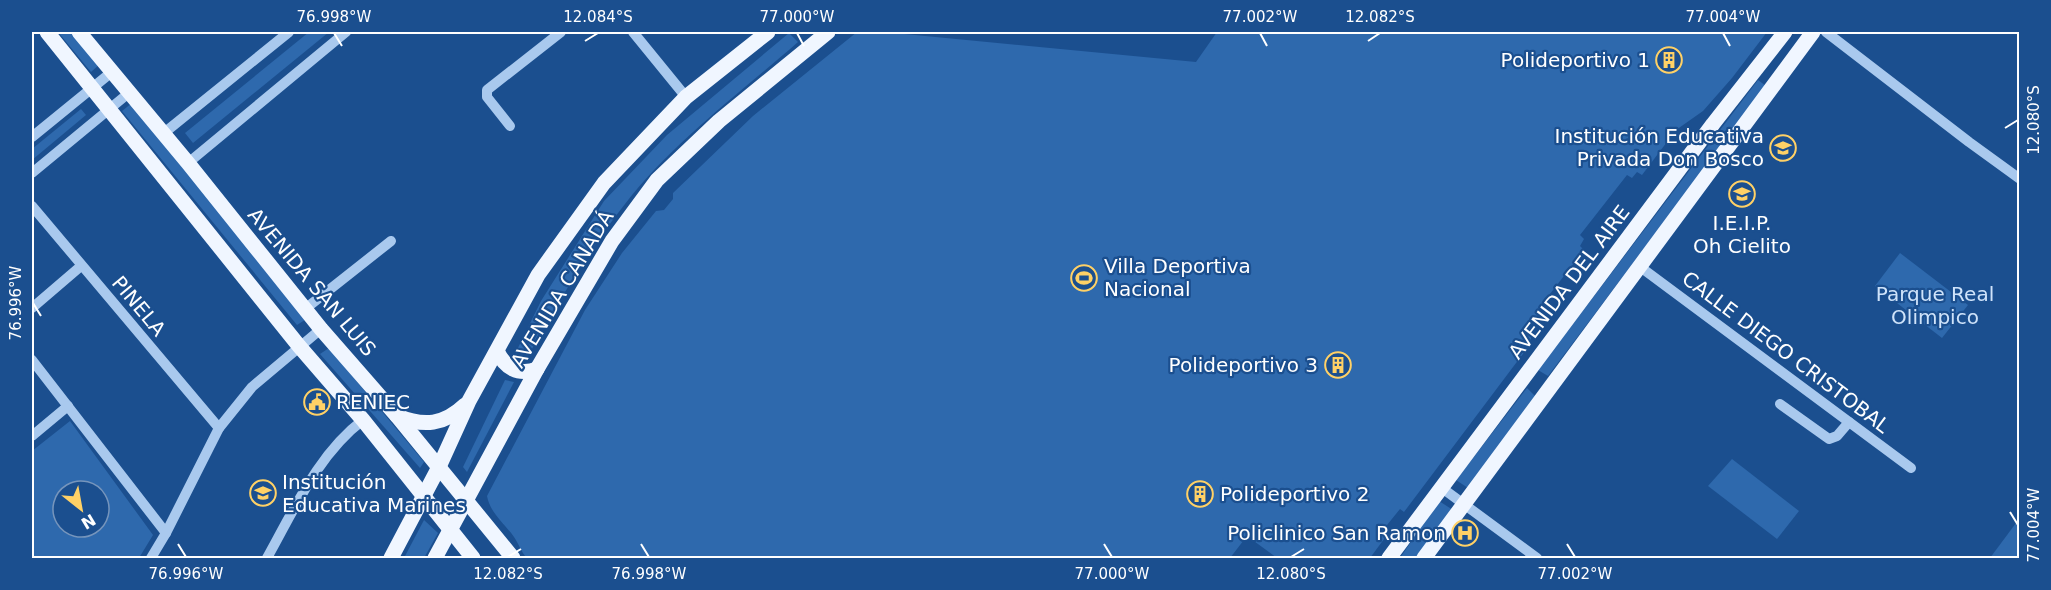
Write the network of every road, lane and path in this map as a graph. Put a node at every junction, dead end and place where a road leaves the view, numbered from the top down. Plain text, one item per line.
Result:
1 (47, 32) edge
2 (79, 32) edge
3 (289, 32) edge
4 (346, 32) edge
5 (561, 32) edge
6 (633, 32) edge
7 (768, 32) edge
8 (828, 32) edge
9 (1785, 32) edge
10 (1813, 32) edge
11 (1826, 32) edge
12 (811, 38) edge
13 (1760, 65) junction
14 (113, 71) junction
15 (1779, 78) junction
16 (93, 88) junction
17 (130, 92) junction
18 (686, 98) junction
19 (110, 108) junction
20 (510, 126) dead end
21 (164, 133) junction
22 (32, 137) edge
23 (188, 163) junction
24 (32, 173) edge
25 (2019, 179) edge
26 (32, 207) edge
27 (391, 241) dead end
28 (81, 266) junction
29 (1639, 266) junction
30 (32, 308) edge
31 (305, 309) junction
32 (321, 329) junction
33 (299, 346) junction
34 (497, 351) junction
35 (32, 360) edge
36 (537, 369) junction
37 (1528, 373) junction
38 (1549, 388) junction
39 (470, 401) junction
40 (1780, 404) dead end
41 (68, 406) junction
42 (397, 416) junction
43 (363, 420) junction
44 (1849, 422) junction
45 (219, 428) junction
46 (32, 436) edge
47 (439, 467) junction
48 (1911, 468) dead end
49 (1442, 489) junction
50 (424, 496) junction
51 (466, 501) junction
52 (1464, 504) junction
53 (451, 531) junction
54 (166, 533) junction
55 (151, 558) edge
56 (267, 558) edge
57 (391, 558) edge
58 (435, 558) edge
59 (473, 558) edge
60 (513, 558) edge
61 (1389, 558) edge
62 (1424, 558) edge
63 (1537, 558) edge

1 - 16 main road
2 - 14 main road, AVENIDA SAN LUIS
3 - 21 street
4 - 23 street
5 - 20 street
6 - 18 street
7 - 18 main road, AVENIDA CANADÁ
8 - 12 main road, AVENIDA CANADÁ
9 - 13 main road, AVENIDA DEL AIRE
10 - 15 main road
11 - 25 street
12 - 36 main road, AVENIDA CANADÁ
13 - 15 main road
13 - 37 main road, AVENIDA DEL AIRE
14 - 16 street
14 - 17 main road, AVENIDA SAN LUIS
15 - 29 main road
16 - 19 main road
16 - 22 street
17 - 19 street
17 - 21 main road, AVENIDA SAN LUIS
18 - 34 main road, AVENIDA CANADÁ
19 - 24 street
19 - 33 main road
21 - 23 main road, AVENIDA SAN LUIS
23 - 31 main road, AVENIDA SAN LUIS
26 - 28 street, PINELA
27 - 31 street
28 - 30 street
28 - 45 street, PINELA
29 - 38 main road
29 - 44 street, CALLE DIEGO CRISTOBAL
31 - 32 main road, AVENIDA SAN LUIS
32 - 33 street
32 - 42 main road, AVENIDA SAN LUIS
33 - 43 main road
33 - 45 street
34 - 36 main road
34 - 39 main road, AVENIDA CANADÁ
35 - 41 street
36 - 51 main road, AVENIDA CANADÁ
37 - 38 main road
37 - 49 main road, AVENIDA DEL AIRE
38 - 52 main road
39 - 42 main road
39 - 47 main road, AVENIDA CANADÁ
40 - 44 street
41 - 46 street
41 - 54 street
42 - 47 main road, AVENIDA SAN LUIS
43 - 50 main road
43 - 56 street
44 - 48 street, CALLE DIEGO CRISTOBAL
45 - 54 street
47 - 50 main road, AVENIDA CANADÁ
47 - 51 main road, AVENIDA SAN LUIS
49 - 52 street
49 - 61 main road, AVENIDA DEL AIRE
50 - 53 main road
50 - 57 main road, AVENIDA CANADÁ
51 - 53 main road, AVENIDA CANADÁ
51 - 60 main road, AVENIDA SAN LUIS
52 - 62 main road
52 - 63 street
53 - 58 main road, AVENIDA CANADÁ
53 - 59 main road
54 - 55 street

